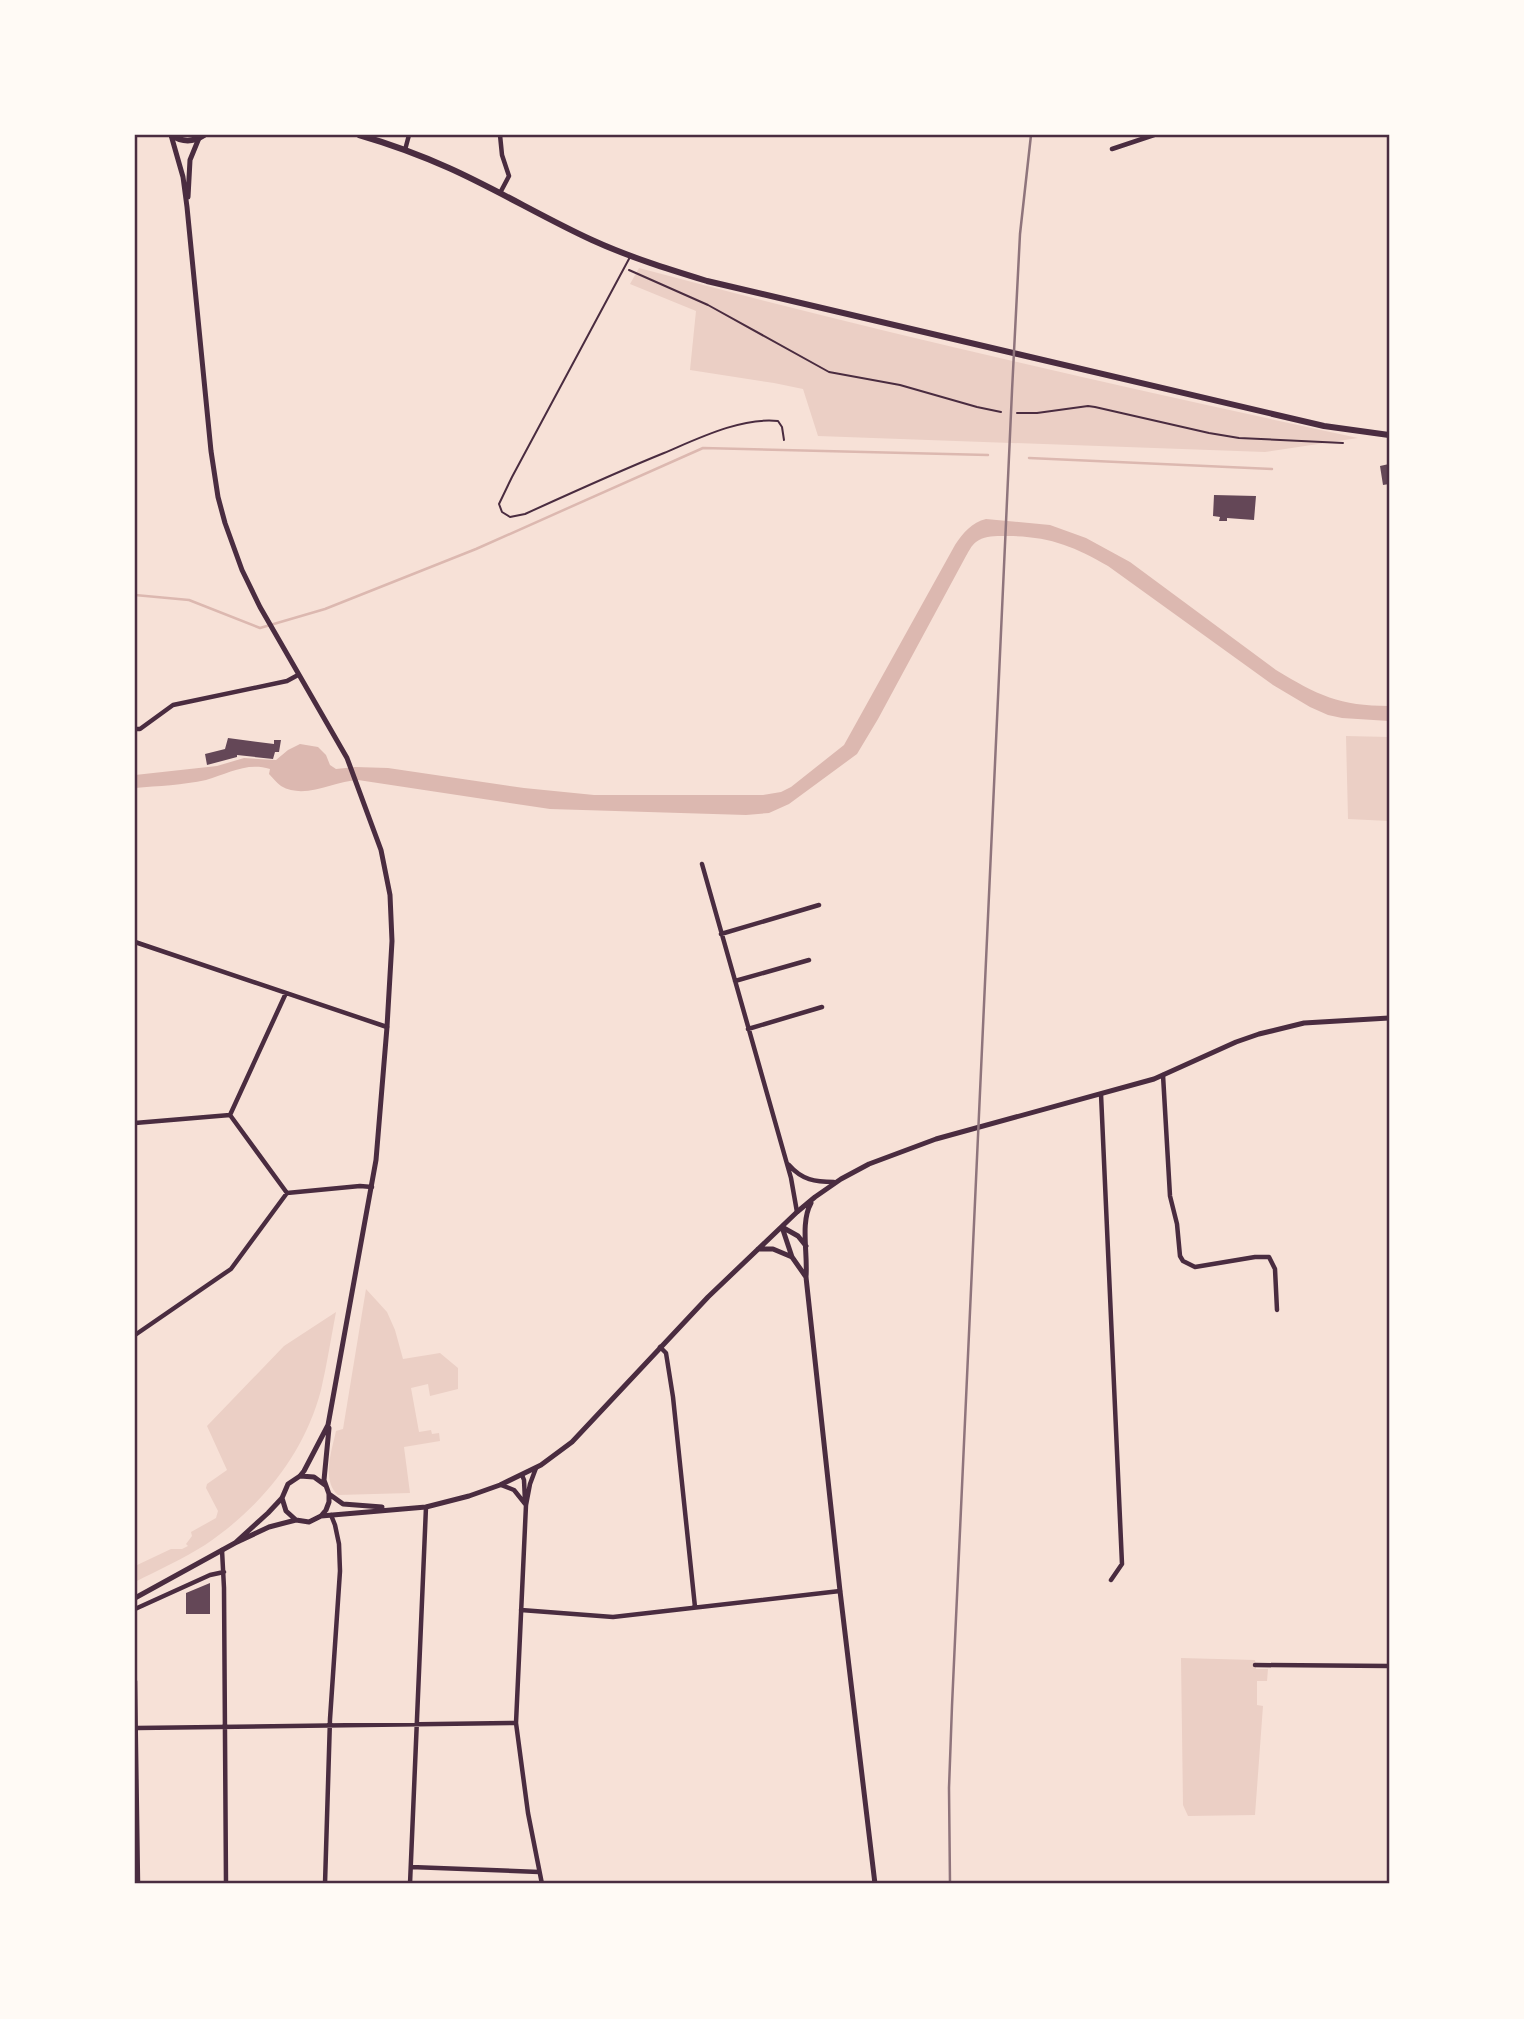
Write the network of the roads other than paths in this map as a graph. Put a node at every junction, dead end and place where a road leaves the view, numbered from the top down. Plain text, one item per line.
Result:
1 (171, 135) edge
2 (359, 135) edge
3 (409, 135) edge
4 (500, 135) edge
5 (1154, 135) edge
6 (369, 136) edge
7 (201, 137) edge
8 (1111, 149) dead end
9 (405, 150) junction
10 (500, 193) junction
11 (187, 207) junction
12 (630, 256) junction
13 (1389, 435) edge
14 (785, 440) dead end
15 (298, 675) junction
16 (135, 729) edge
17 (702, 864) dead end
18 (819, 905) dead end
19 (721, 933) junction
20 (135, 942) edge
21 (809, 960) dead end
22 (735, 981) junction
23 (286, 993) junction
24 (822, 1007) dead end
25 (1389, 1018) edge
26 (387, 1027) junction
27 (748, 1029) junction
28 (1163, 1075) junction
29 (1101, 1094) junction
30 (230, 1115) junction
31 (135, 1123) edge
32 (786, 1162) junction
33 (836, 1182) junction
34 (372, 1187) junction
35 (286, 1193) junction
36 (815, 1197) junction
37 (797, 1212) junction
38 (782, 1227) junction
39 (758, 1249) junction
40 (807, 1249) junction
41 (792, 1257) junction
42 (806, 1277) junction
43 (1277, 1310) dead end
44 (135, 1335) edge
45 (660, 1348) junction
46 (328, 1425) junction
47 (536, 1468) junction
48 (522, 1475) junction
49 (300, 1476) junction
50 (325, 1485) junction
51 (500, 1485) junction
52 (329, 1494) junction
53 (282, 1498) junction
54 (526, 1506) junction
55 (426, 1507) junction
56 (402, 1508) junction
57 (331, 1515) junction
58 (321, 1516) junction
59 (296, 1520) junction
60 (234, 1543) junction
61 (222, 1550) junction
62 (224, 1572) junction
63 (1111, 1580) dead end
64 (839, 1591) junction
65 (135, 1598) edge
66 (695, 1607) junction
67 (135, 1609) edge
68 (521, 1610) junction
69 (1255, 1665) dead end
70 (1389, 1667) edge
71 (135, 1681) edge
72 (516, 1723) junction
73 (417, 1724) junction
74 (331, 1725) junction
75 (225, 1726) junction
76 (137, 1728) junction
77 (411, 1867) junction
78 (137, 1869) edge
79 (539, 1872) junction
80 (138, 1884) edge
81 (226, 1884) edge
82 (325, 1884) edge
83 (410, 1884) edge
84 (542, 1884) edge
85 (875, 1884) edge

1 - 7 main road
1 - 11 street
2 - 6 main road
3 - 9 street
4 - 10 street
5 - 8 street
6 - 9 main road
7 - 11 street
9 - 10 main road
10 - 12 main road
11 - 15 street
12 - 13 main road
12 - 14 lane
15 - 16 street
15 - 26 street
17 - 19 street
18 - 19 street
19 - 22 street
20 - 23 street
21 - 22 street
22 - 27 street
23 - 26 street
23 - 30 street
24 - 27 street
25 - 28 street
26 - 34 street
27 - 32 street
28 - 29 street
28 - 43 street
29 - 33 street
29 - 63 street
30 - 31 street
30 - 35 street
32 - 33 street
32 - 37 street
33 - 36 street
34 - 35 street
34 - 46 street
35 - 44 street
36 - 37 street
36 - 40 street
37 - 38 street
38 - 39 street
38 - 40 street
38 - 41 street
39 - 41 street
39 - 45 street
40 - 42 street
41 - 42 street
42 - 64 street
45 - 47 street
45 - 66 street
46 - 49 street
46 - 50 street
47 - 48 street
47 - 54 street
48 - 51 street
48 - 54 street
49 - 50 street
49 - 53 street
50 - 52 street
51 - 54 street
51 - 55 street
52 - 56 street
52 - 58 street
53 - 59 street
53 - 60 street
54 - 68 street
55 - 56 street
55 - 73 street
56 - 57 street
57 - 58 street
57 - 74 street
58 - 59 street
59 - 60 street
60 - 61 street
61 - 62 street
61 - 65 street
62 - 67 street
62 - 75 street
64 - 66 street
64 - 85 street
66 - 68 street
68 - 72 street
69 - 70 street
71 - 76 street
72 - 73 street
72 - 79 street
73 - 74 street
73 - 77 street
74 - 75 street
74 - 82 street
75 - 76 street
75 - 81 street
76 - 78 street
77 - 79 street
77 - 83 street
78 - 80 street
79 - 84 street

